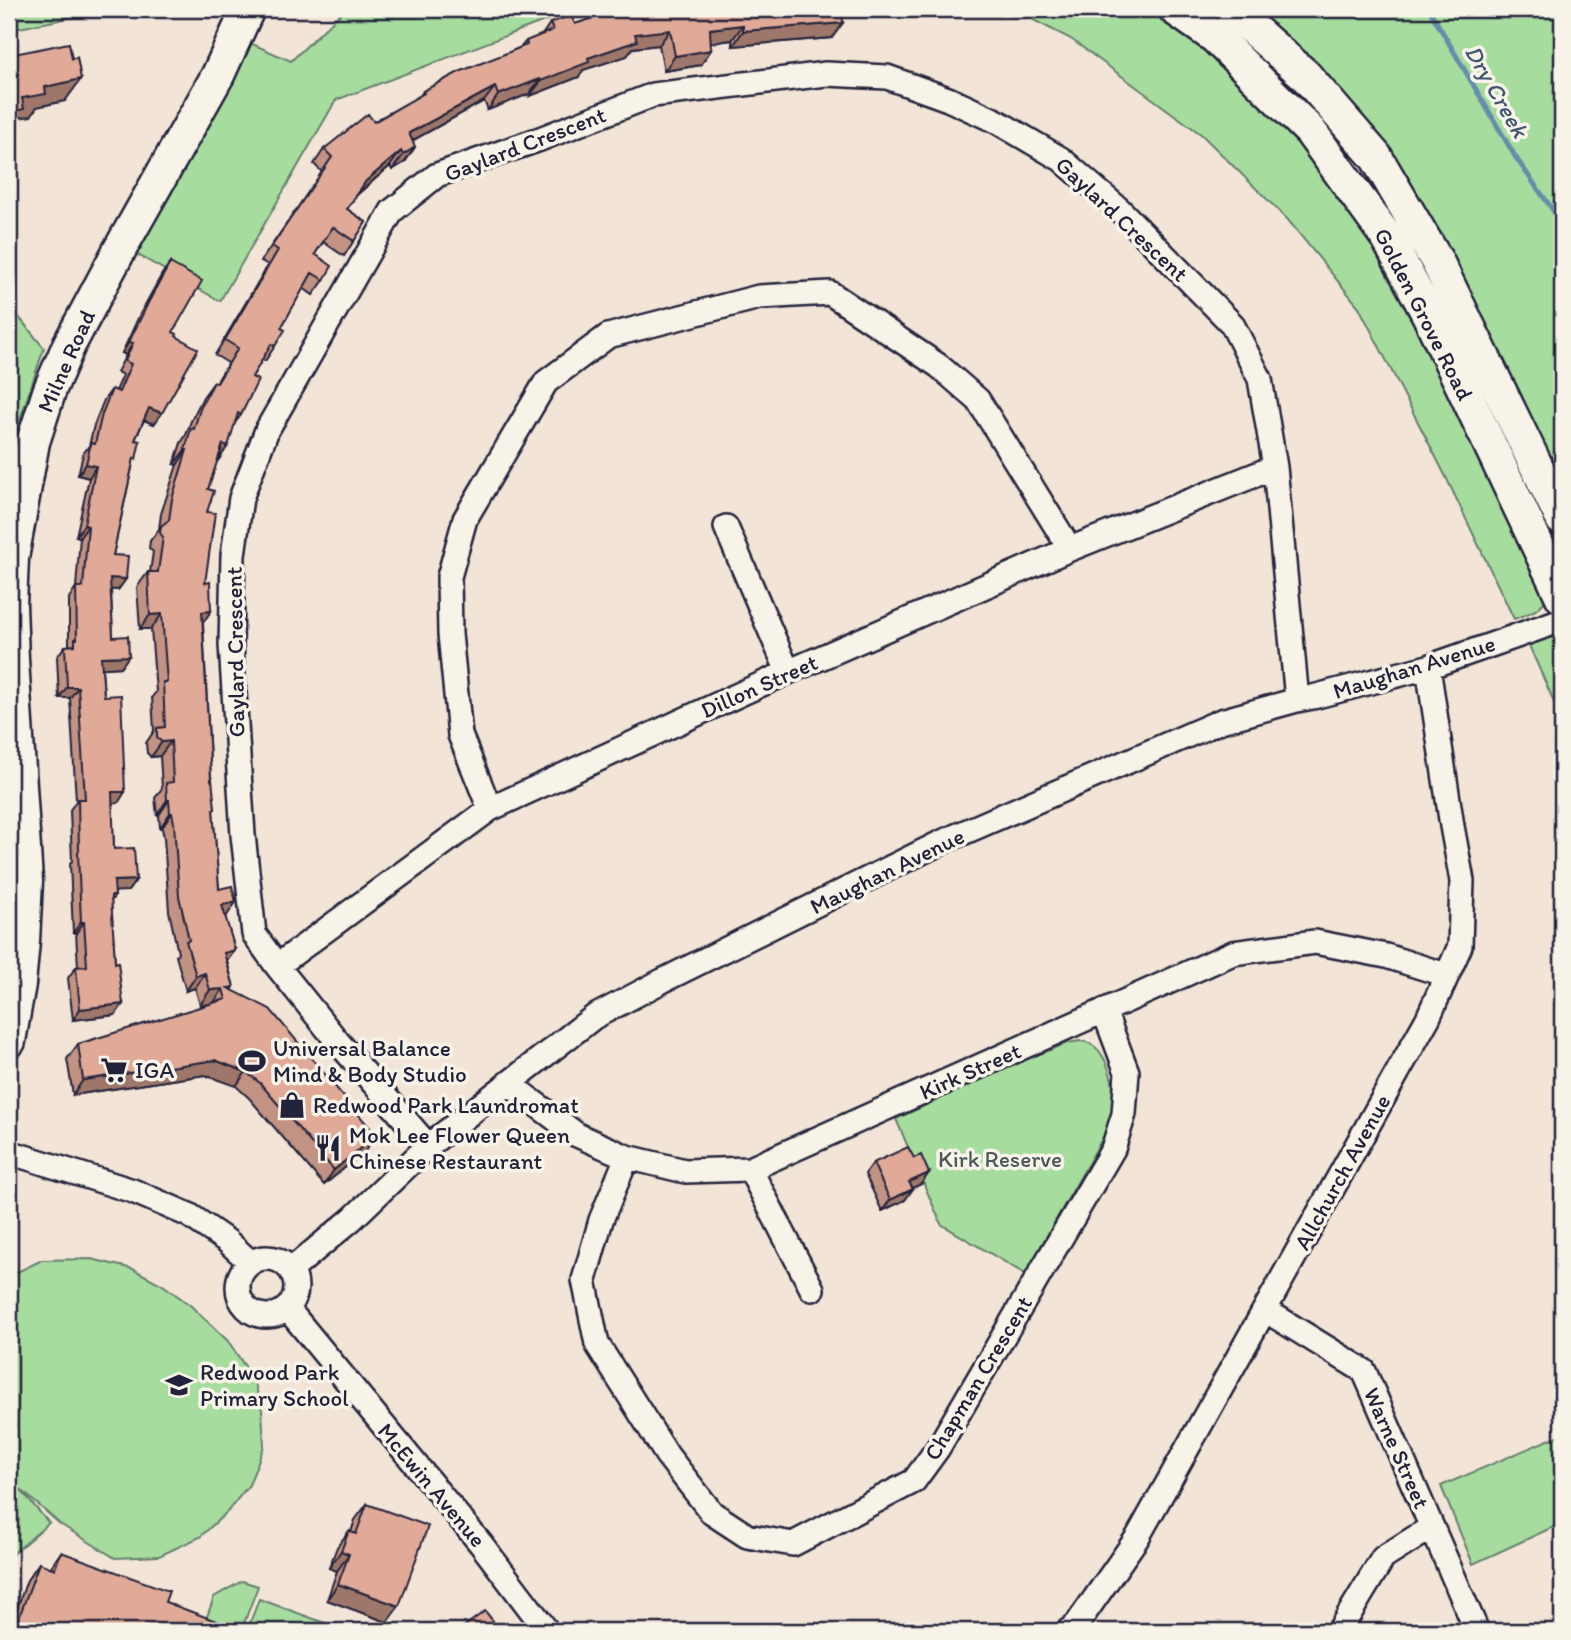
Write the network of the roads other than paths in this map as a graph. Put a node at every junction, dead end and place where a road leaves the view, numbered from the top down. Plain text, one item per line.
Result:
1 (248, 9) edge
2 (1175, 9) edge
3 (1230, 9) edge
4 (1275, 467) junction
5 (1562, 520) edge
6 (726, 527) dead end
7 (1070, 549) junction
8 (1562, 597) edge
9 (1562, 620) edge
10 (11, 659) edge
11 (1428, 667) junction
12 (788, 672) junction
13 (1297, 700) junction
14 (490, 810) junction
15 (277, 966) junction
16 (1446, 975) junction
17 (1104, 1011) junction
18 (9, 1041) edge
19 (508, 1083) junction
20 (428, 1146) junction
21 (9, 1152) edge
22 (627, 1157) junction
23 (750, 1169) junction
24 (251, 1263) junction
25 (291, 1270) junction
26 (813, 1289) dead end
27 (287, 1308) junction
28 (1265, 1310) junction
29 (1432, 1527) junction
30 (547, 1631) edge
31 (1068, 1631) edge
32 (1339, 1631) edge
33 (1477, 1631) edge

1 - 10 main road, Milne Road
2 - 8 main road, Golden Grove Road
3 - 5 main road, Golden Grove Road
4 - 7 street, Dillon Street
4 - 13 street, Gaylard Crescent
4 - 15 street, Gaylard Crescent
6 - 12 street
7 - 12 street, Dillon Street
7 - 14 street
9 - 11 street, Maughan Avenue
10 - 18 main road, Milne Road
11 - 13 street, Maughan Avenue
11 - 16 street, Allchurch Avenue
12 - 14 street, Dillon Street
13 - 19 street, Maughan Avenue
14 - 15 street, Dillon Street
15 - 20 street, Gaylard Crescent
16 - 17 street, Kirk Street
16 - 28 street, Allchurch Avenue
17 - 22 street, Chapman Crescent
17 - 23 street, Kirk Street
19 - 20 street, Maughan Avenue
19 - 22 street, Kirk Street
20 - 25 street, Maughan Avenue
21 - 24 street
22 - 23 street, Kirk Street
23 - 26 street
24 - 25 street
24 - 27 street
25 - 27 street
27 - 30 street, McEwin Avenue
28 - 29 street, Warne Street
28 - 31 street, Allchurch Avenue
29 - 32 street
29 - 33 street, Warne Street

